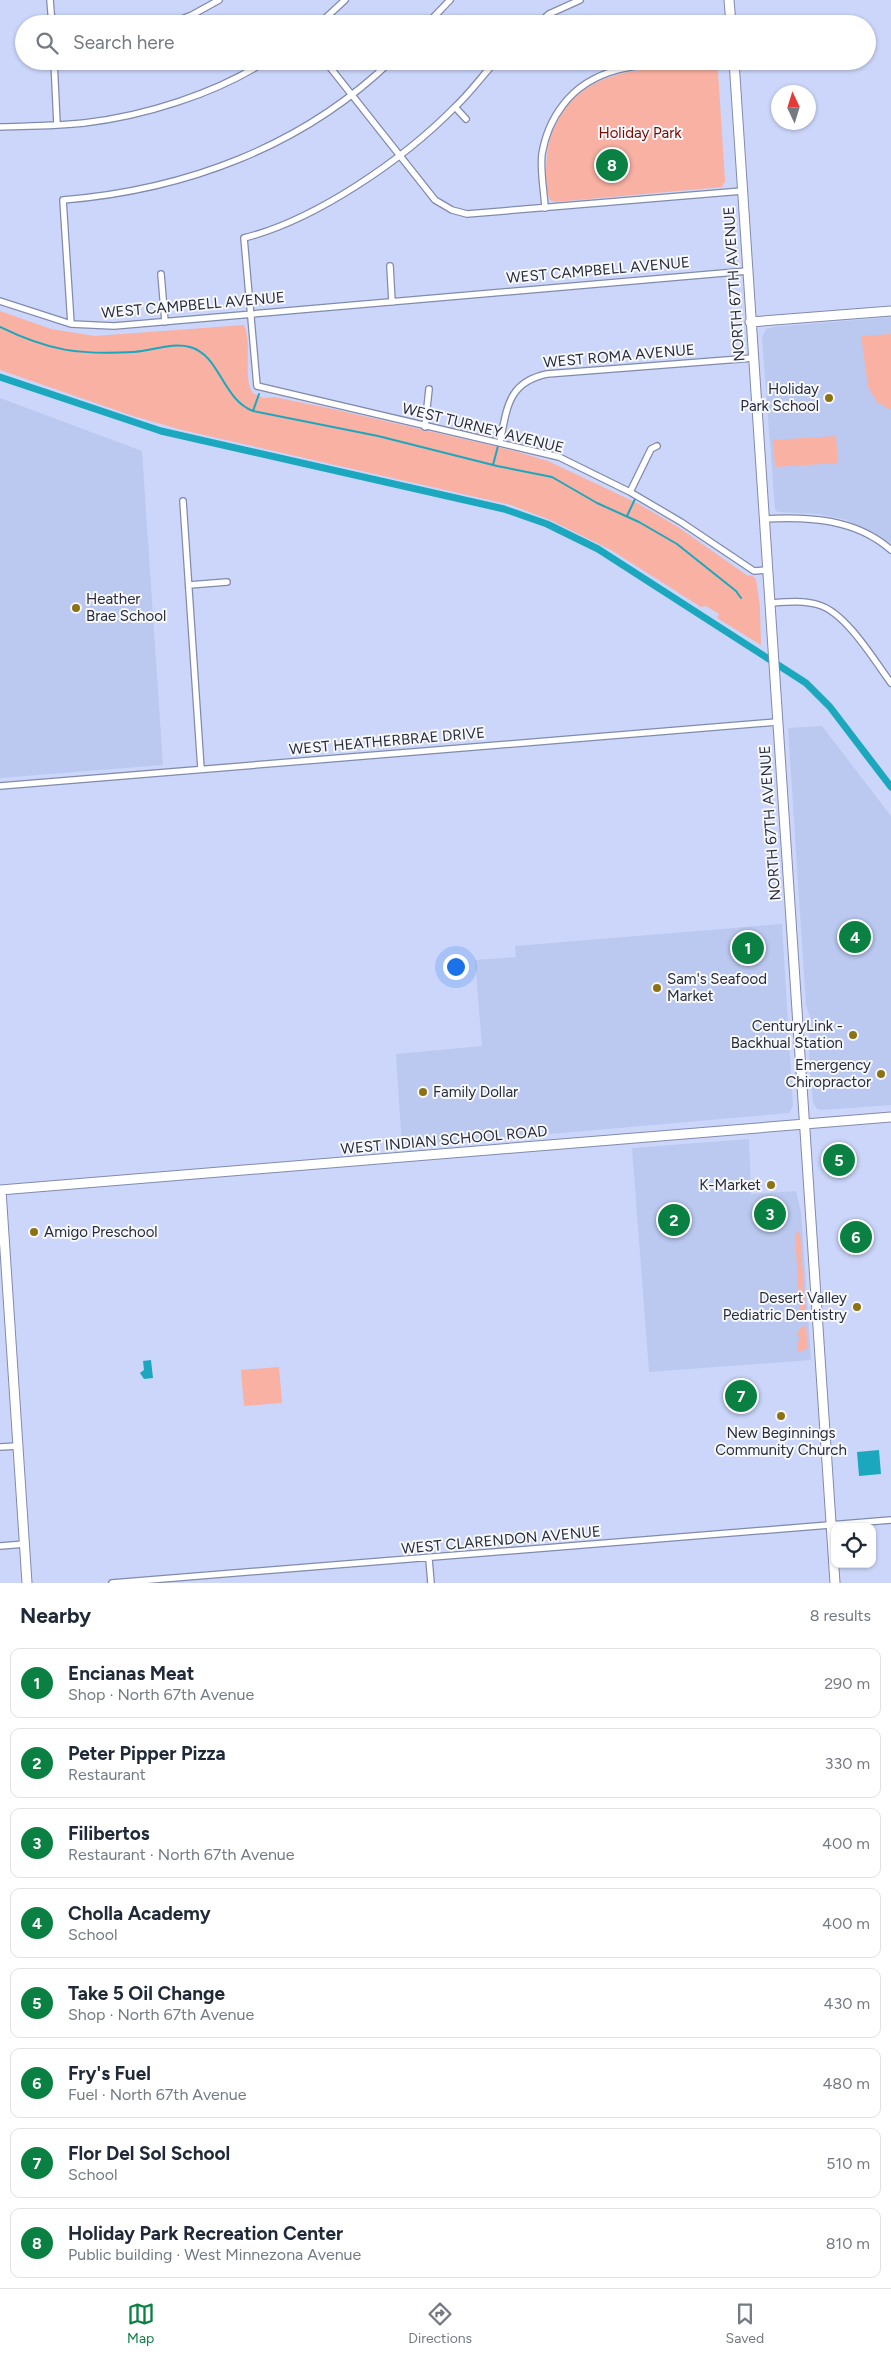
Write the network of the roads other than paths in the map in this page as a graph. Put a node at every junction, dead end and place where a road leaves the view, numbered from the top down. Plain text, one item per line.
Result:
1 (50, 0) edge
2 (219, 0) edge
3 (345, 0) edge
4 (450, 0) edge
5 (580, 0) edge
6 (730, 0) edge
7 (51, 15) edge
8 (192, 15) edge
9 (329, 15) edge
10 (436, 15) edge
11 (548, 15) edge
12 (731, 15) edge
13 (54, 70) edge
14 (248, 70) edge
15 (332, 70) edge
16 (380, 70) edge
17 (488, 70) edge
18 (614, 70) edge
19 (735, 70) edge
20 (351, 95) junction
21 (455, 107) junction
22 (466, 120) dead end
23 (57, 124) junction
24 (0, 127) edge
25 (399, 156) junction
26 (742, 191) junction
27 (545, 208) junction
28 (390, 266) dead end
29 (747, 272) junction
30 (161, 274) dead end
31 (0, 301) edge
32 (392, 302) junction
33 (891, 311) edge
34 (251, 314) junction
35 (165, 322) junction
36 (750, 322) junction
37 (70, 324) junction
38 (753, 358) junction
39 (429, 389) dead end
40 (425, 427) junction
41 (500, 442) junction
42 (657, 446) dead end
43 (630, 492) junction
44 (183, 501) dead end
45 (764, 519) junction
46 (891, 550) edge
47 (767, 570) junction
48 (227, 582) dead end
49 (189, 585) junction
50 (769, 603) junction
51 (891, 682) edge
52 (777, 722) junction
53 (201, 769) junction
54 (0, 786) edge
55 (891, 1117) edge
56 (803, 1124) junction
57 (0, 1190) edge
58 (18, 1446) junction
59 (0, 1447) edge
60 (891, 1520) edge
61 (830, 1526) junction
62 (25, 1544) junction
63 (0, 1546) edge
64 (429, 1559) junction
65 (27, 1583) edge
66 (112, 1583) edge
67 (431, 1583) edge
68 (834, 1583) edge

1 - 7 street
2 - 8 street
3 - 9 street
4 - 10 street
5 - 11 street
6 - 12 main road
13 - 23 street
14 - 23 street
15 - 20 street
16 - 20 street
17 - 21 street
18 - 27 street
19 - 26 main road, NORTH 67TH AVENUE
20 - 25 street
20 - 37 street
21 - 22 street
21 - 25 street
23 - 24 street
25 - 27 street
25 - 34 street
26 - 27 street
26 - 29 main road, NORTH 67TH AVENUE
28 - 32 street
29 - 32 street, WEST CAMPBELL AVENUE
29 - 36 main road, NORTH 67TH AVENUE
30 - 35 street
31 - 37 street, WEST CAMPBELL AVENUE
32 - 34 street, WEST CAMPBELL AVENUE
33 - 36 main road
34 - 35 street, WEST CAMPBELL AVENUE
34 - 40 street, WEST TURNEY AVENUE
35 - 37 street, WEST CAMPBELL AVENUE
36 - 38 main road, NORTH 67TH AVENUE
38 - 41 street, WEST ROMA AVENUE
38 - 45 main road, NORTH 67TH AVENUE
39 - 40 street
40 - 41 street, WEST TURNEY AVENUE
41 - 43 street, WEST TURNEY AVENUE
42 - 43 street
43 - 47 street, WEST TURNEY AVENUE
44 - 49 street
45 - 46 street
45 - 47 main road, NORTH 67TH AVENUE
47 - 50 main road, NORTH 67TH AVENUE
48 - 49 street
49 - 53 street
50 - 51 street
50 - 52 main road, NORTH 67TH AVENUE
52 - 53 street, WEST HEATHERBRAE DRIVE
52 - 56 main road, NORTH 67TH AVENUE
53 - 54 street, WEST HEATHERBRAE DRIVE
55 - 56 main road, WEST INDIAN SCHOOL ROAD
56 - 57 main road, WEST INDIAN SCHOOL ROAD
56 - 61 main road, NORTH 67TH AVENUE
57 - 58 main road
58 - 59 street
58 - 62 main road
60 - 61 street, WEST CLARENDON AVENUE
61 - 64 street, WEST CLARENDON AVENUE
61 - 68 main road, NORTH 67TH AVENUE
62 - 63 street
62 - 65 main road
64 - 66 street, WEST CLARENDON AVENUE
64 - 67 street

